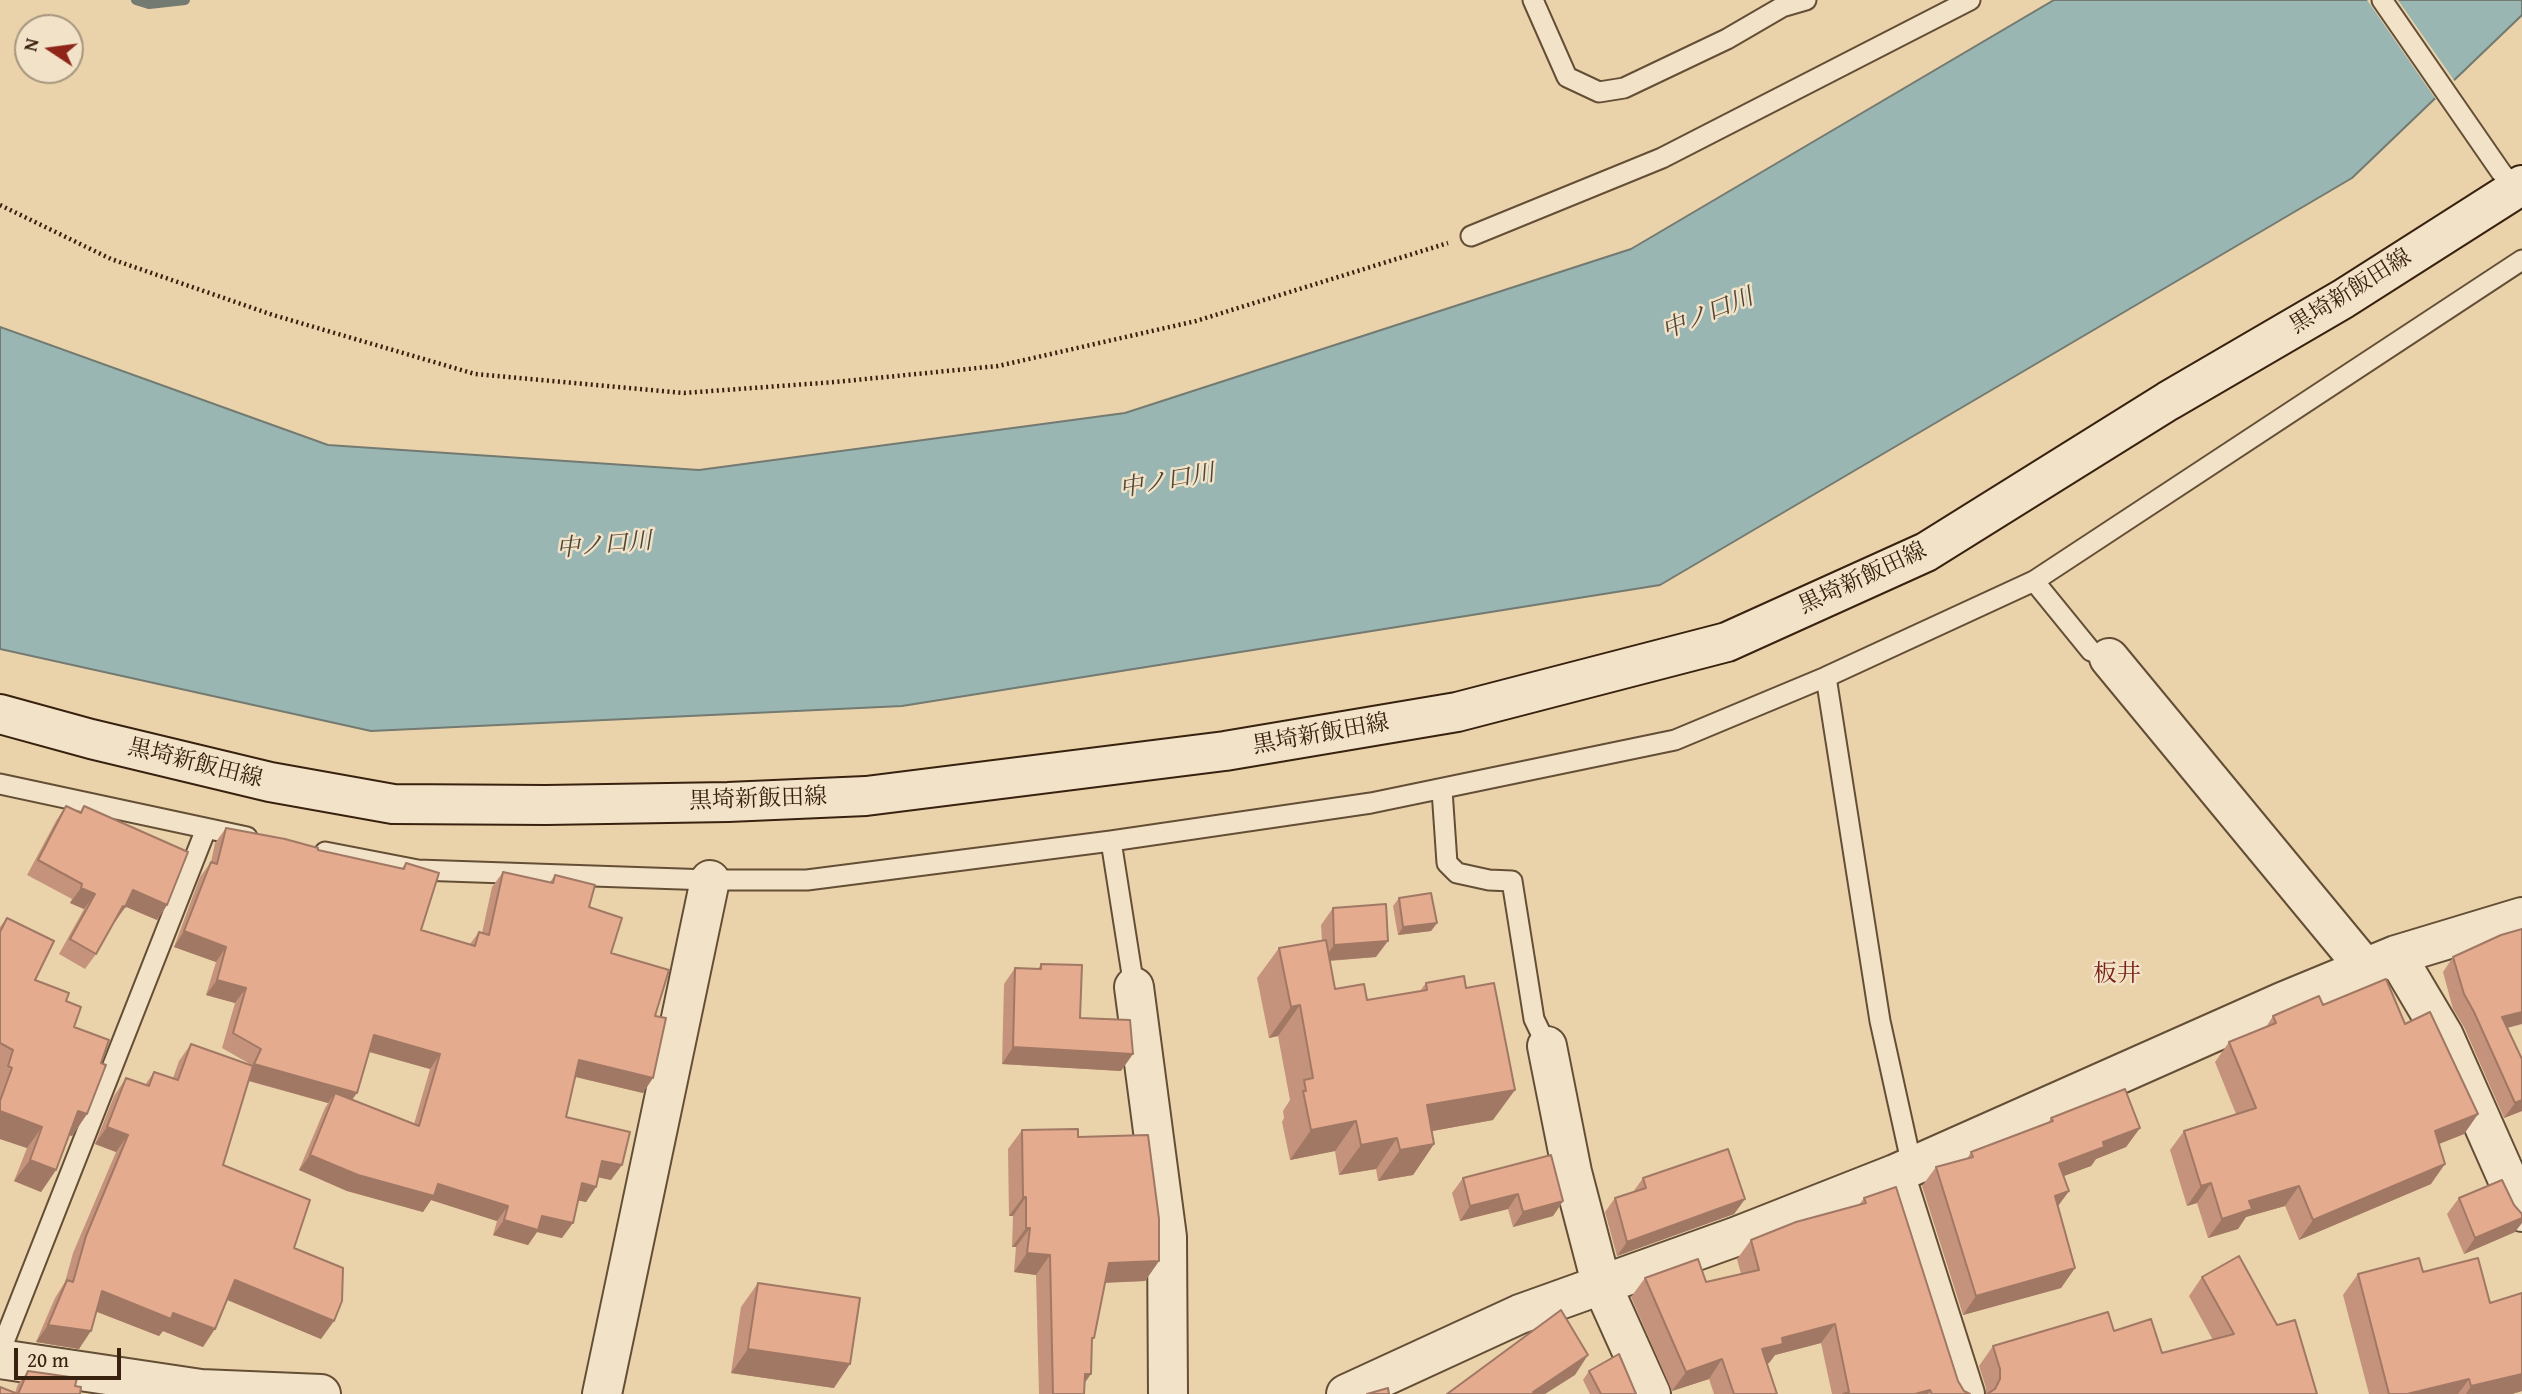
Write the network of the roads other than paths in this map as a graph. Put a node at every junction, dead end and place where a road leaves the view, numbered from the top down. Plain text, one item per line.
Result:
1 (1533, 0) edge
2 (1805, 0) edge
3 (1970, 0) edge
4 (2382, 0) edge
5 (2513, 182) edge
6 (1471, 236) road end
7 (2522, 261) edge
8 (2034, 581) junction
9 (2109, 658) joint
10 (1826, 677) junction
11 (0, 714) edge
12 (0, 784) edge
13 (1442, 790) junction
14 (206, 829) junction
15 (259, 839) edge
16 (1111, 841) junction
17 (312, 850) edge
18 (710, 880) junction
19 (2522, 917) edge
20 (2381, 962) junction
21 (1134, 987) joint
22 (1547, 1046) joint
23 (1903, 1170) junction
24 (2522, 1212) edge
25 (1601, 1283) junction
26 (0, 1352) edge
27 (0, 1359) edge
28 (275, 1393) edge
29 (321, 1394) edge
30 (602, 1394) edge
31 (1168, 1394) edge
32 (1346, 1394) edge
33 (1651, 1394) edge
34 (1965, 1394) edge

1 - 2 lane
3 - 6 lane
4 - 5 lane
5 - 11 street, 黒埼新飯田線
7 - 8 lane
8 - 9 lane
8 - 10 lane
9 - 20 street
10 - 13 lane
10 - 23 lane
12 - 14 lane
13 - 16 lane
13 - 22 lane
14 - 15 lane
14 - 26 lane
16 - 18 lane
16 - 21 lane
17 - 18 lane
18 - 30 street
19 - 20 street
20 - 23 street
20 - 24 street
21 - 31 street
22 - 25 street
23 - 25 street
23 - 34 street
25 - 32 street
25 - 33 street
27 - 28 street
28 - 29 street

